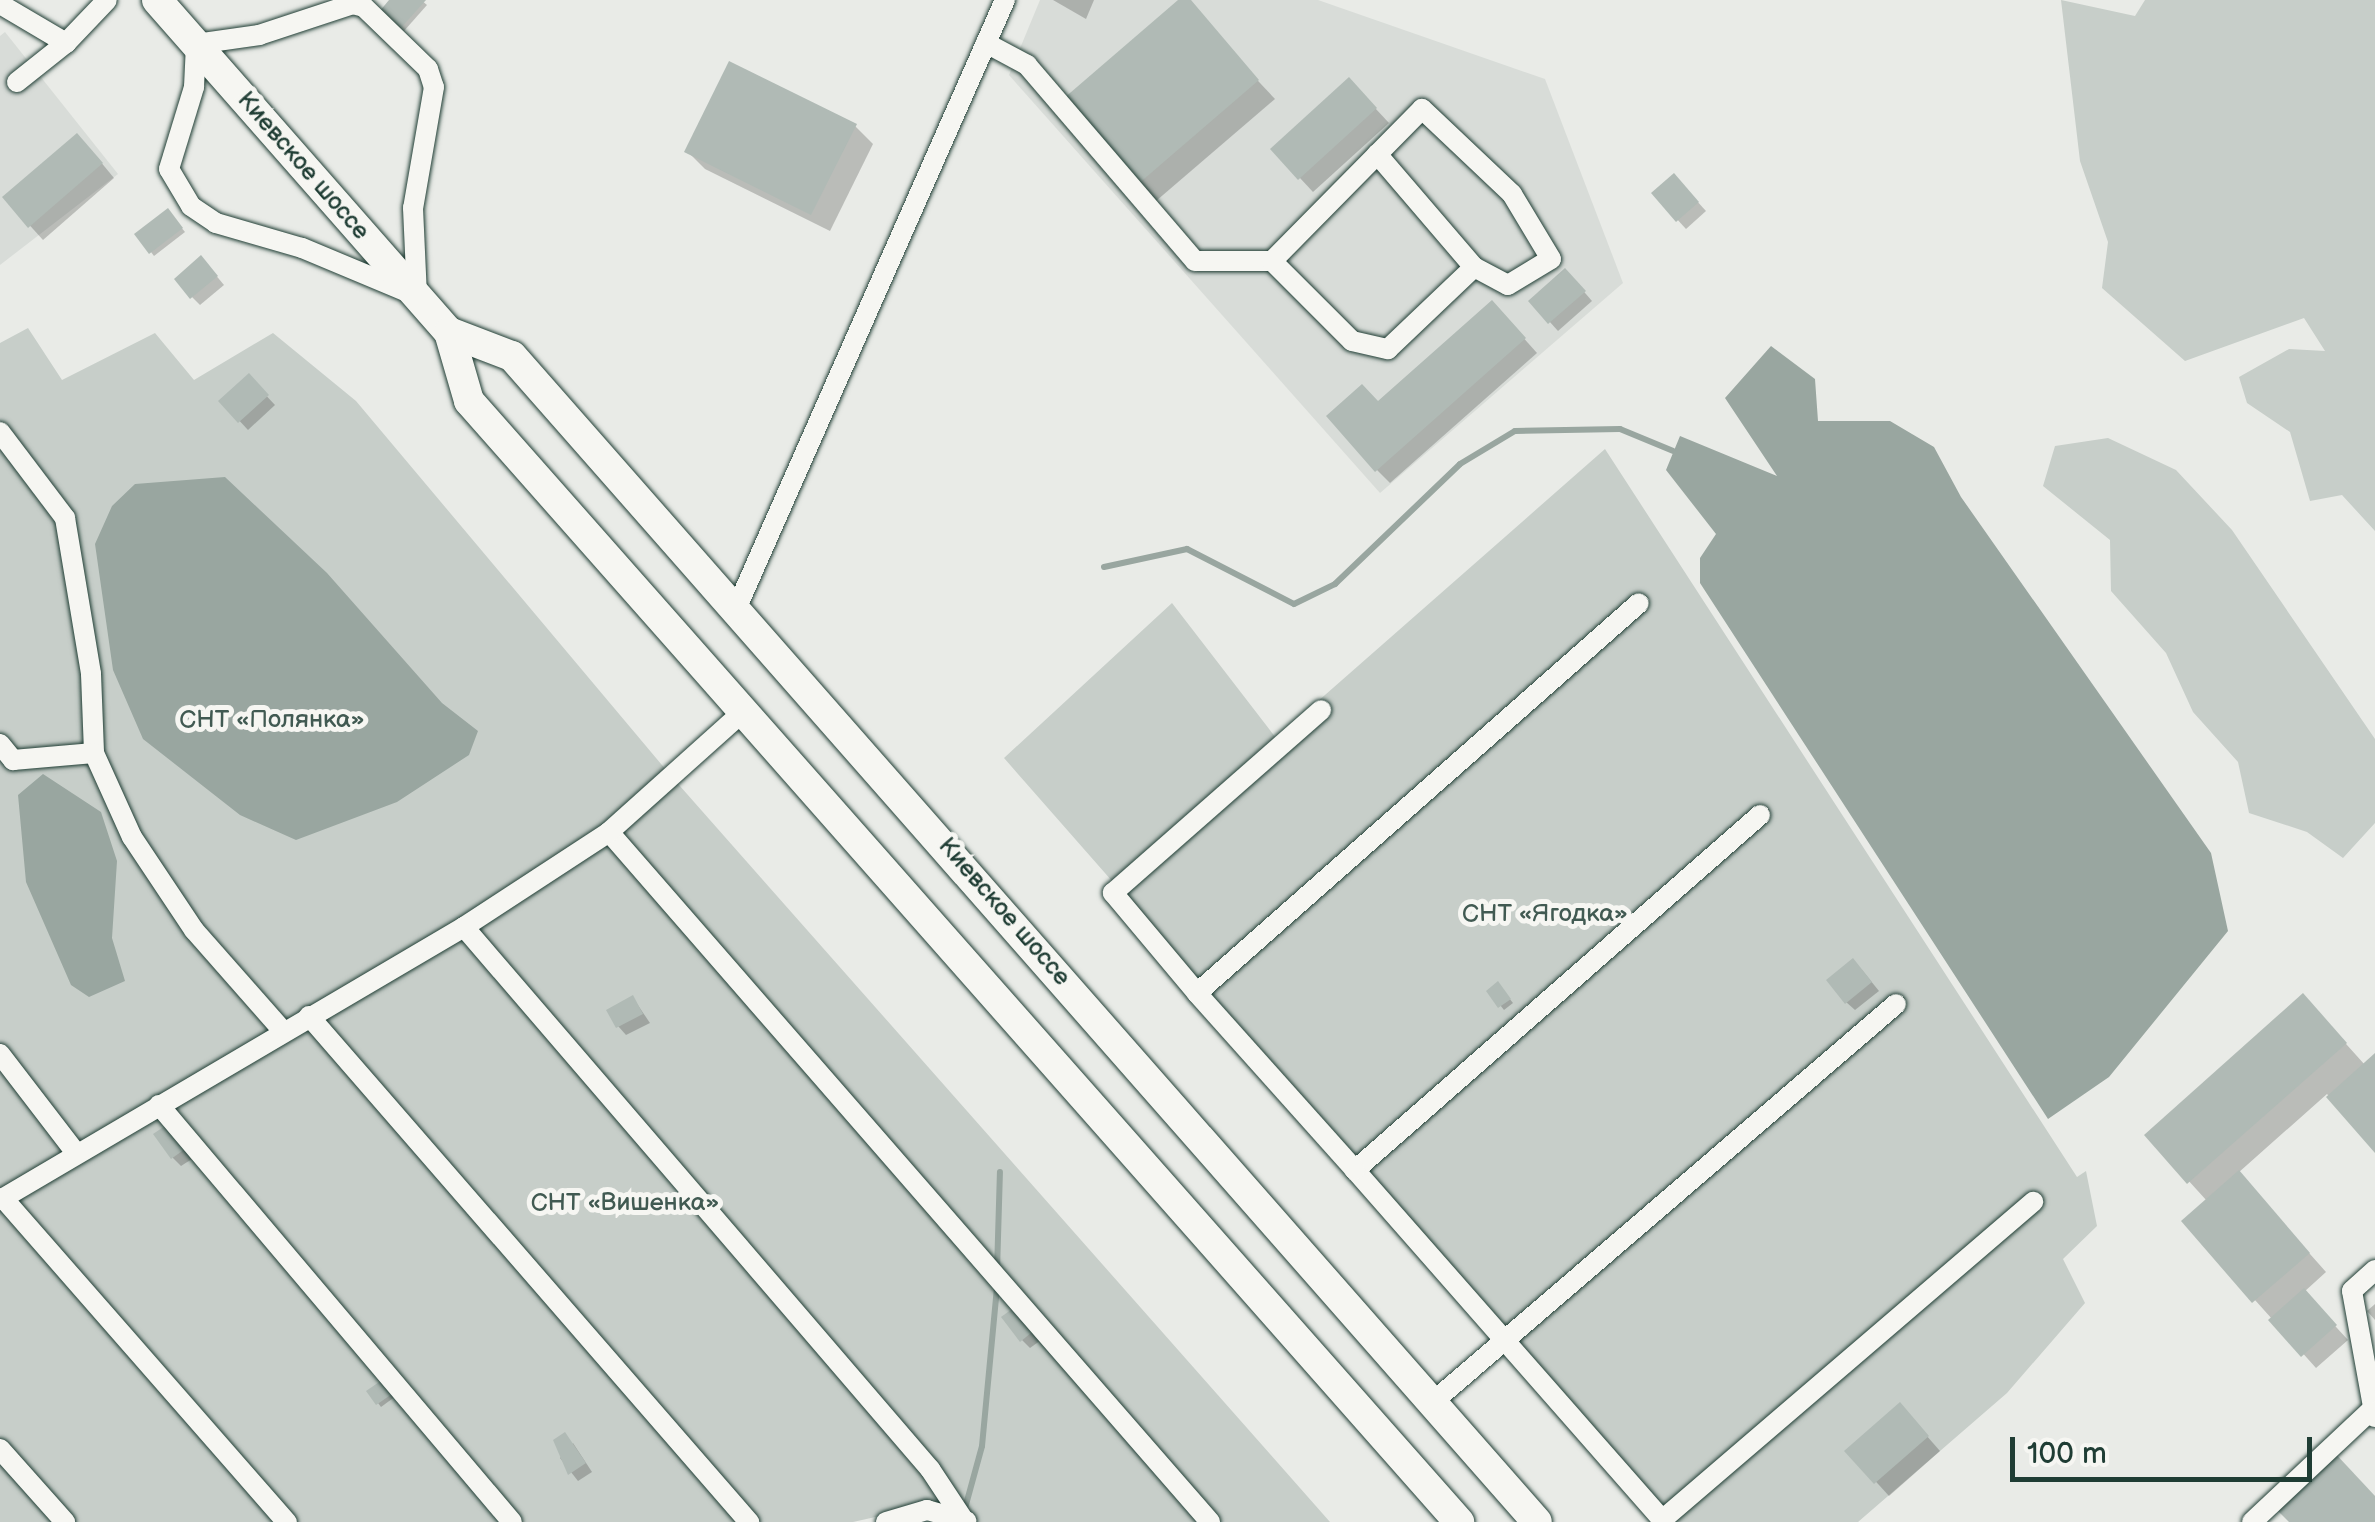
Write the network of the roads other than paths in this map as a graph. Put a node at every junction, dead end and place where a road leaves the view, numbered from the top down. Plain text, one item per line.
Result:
1 (107, 0) edge
2 (157, 0) edge
3 (1004, 0) edge
4 (0, 4) edge
5 (66, 43) junction
6 (986, 43) junction
7 (196, 44) junction
8 (17, 82) dead end
9 (1377, 154) junction
10 (1272, 260) junction
11 (1474, 267) junction
12 (417, 296) junction
13 (449, 332) junction
14 (0, 432) edge
15 (1639, 603) dead end
16 (737, 606) junction
17 (1321, 710) dead end
18 (744, 711) junction
19 (0, 744) edge
20 (94, 753) junction
21 (1760, 815) dead end
22 (610, 832) junction
23 (464, 927) junction
24 (1197, 993) junction
25 (1896, 1004) dead end
26 (309, 1016) junction
27 (283, 1032) junction
28 (0, 1054) edge
29 (159, 1104) junction
30 (76, 1153) junction
31 (1355, 1170) junction
32 (2, 1199) edge
33 (2033, 1202) dead end
34 (2375, 1270) edge
35 (1503, 1342) junction
36 (1434, 1401) junction
37 (2372, 1414) edge
38 (0, 1450) edge
39 (965, 1521) edge
40 (64, 1522) edge
41 (287, 1522) edge
42 (512, 1522) edge
43 (749, 1522) edge
44 (886, 1522) edge
45 (1210, 1522) edge
46 (1459, 1522) edge
47 (1537, 1522) edge
48 (2252, 1522) edge

1 - 5 street
2 - 7 highway, Киевское шоссе
3 - 6 street
4 - 5 street
5 - 8 street
6 - 10 street
6 - 16 street
7 - 12 highway, Киевское шоссе
7 - 12 street
7 - 12 street
9 - 10 street
9 - 11 street
9 - 11 street
10 - 11 street
12 - 13 highway, Киевское шоссе
13 - 16 highway, Киевское шоссе
13 - 18 highway, Киевское шоссе
14 - 20 street
15 - 24 street
16 - 36 highway, Киевское шоссе
17 - 24 street
18 - 22 street
18 - 46 highway, Киевское шоссе
19 - 20 street
20 - 27 street
21 - 31 street
22 - 23 street
22 - 45 street
23 - 26 street
23 - 39 street
24 - 31 street
25 - 35 street
26 - 27 street
26 - 43 street
27 - 29 street
28 - 30 street
29 - 30 street
29 - 42 street
30 - 32 street
31 - 35 street
32 - 41 street
33 - 35 street
34 - 37 street
35 - 36 street
36 - 47 highway, Киевское шоссе
37 - 48 street
38 - 40 street
39 - 44 street

